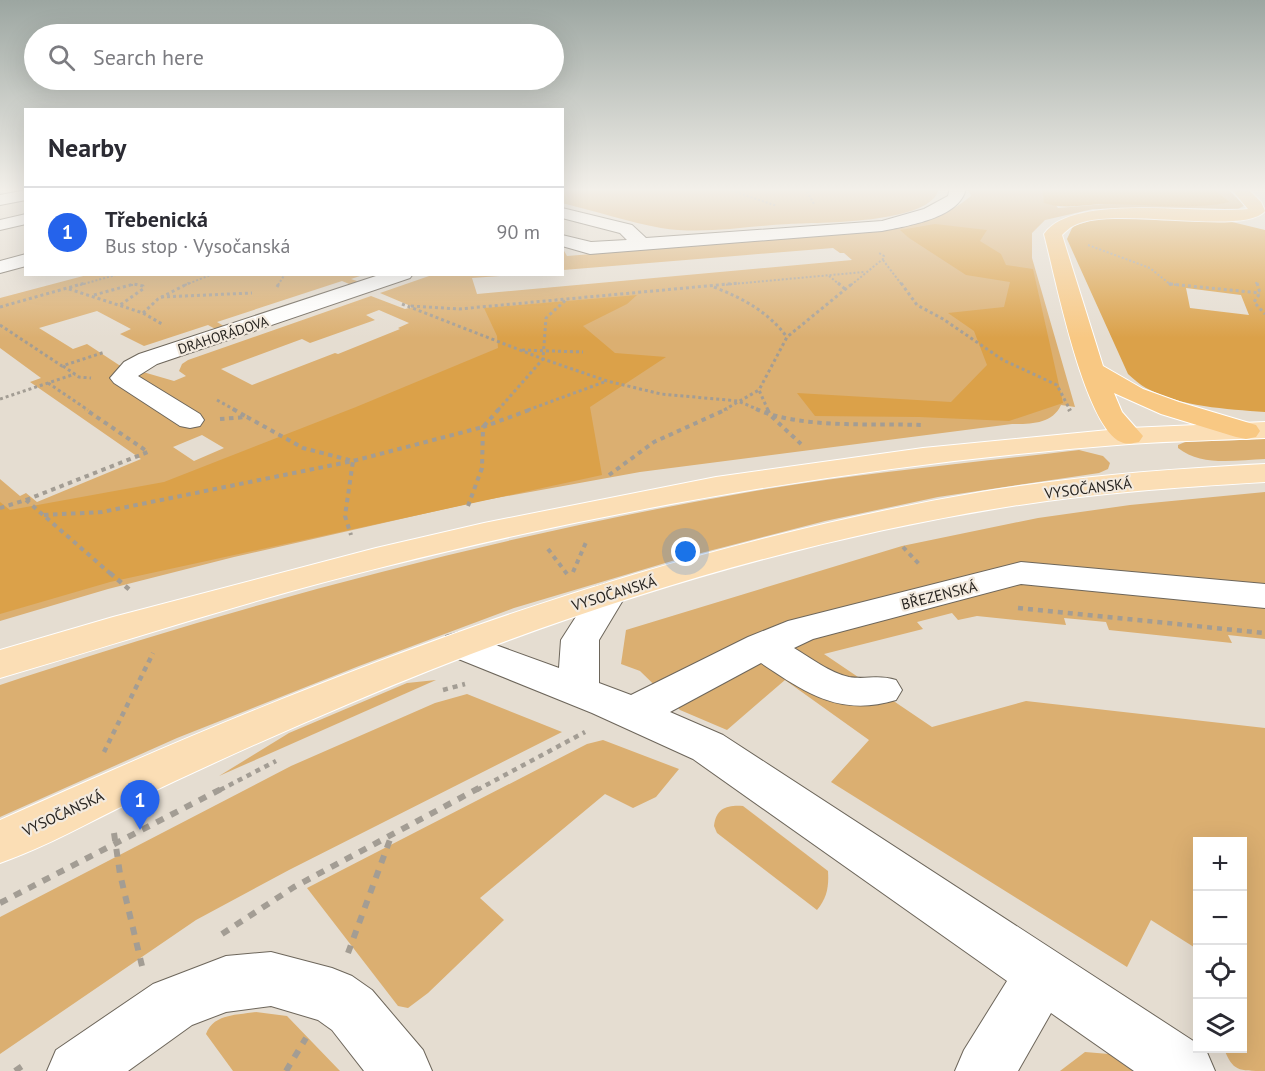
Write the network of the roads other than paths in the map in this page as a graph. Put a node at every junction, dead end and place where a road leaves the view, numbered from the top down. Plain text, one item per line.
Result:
1 (636, 238) edge
2 (738, 238) edge
3 (1054, 238) edge
4 (564, 241) edge
5 (644, 245) junction
6 (24, 261) edge
7 (0, 267) edge
8 (397, 276) edge
9 (1092, 370) junction
10 (190, 420) road end
11 (1256, 431) edge
12 (1129, 436) junction
13 (1265, 473) edge
14 (1172, 478) junction
15 (1265, 596) edge
16 (598, 598) junction
17 (460, 645) junction
18 (762, 646) junction
19 (0, 664) edge
20 (882, 690) dead end
21 (576, 709) junction
22 (632, 713) junction
23 (0, 842) edge
24 (1043, 974) junction
25 (77, 1071) edge
26 (402, 1071) edge
27 (985, 1071) edge
28 (1185, 1071) edge

1 - 5 street
2 - 5 street
3 - 9 highway
4 - 5 street
6 - 7 street
8 - 10 street, DRAHORÁDOVA
9 - 11 highway
9 - 12 highway
11 - 12 main road
12 - 14 main road
12 - 19 main road
13 - 14 main road, VYSOČANSKÁ
14 - 16 main road, VYSOČANSKÁ
15 - 18 street, BŘEZENSKÁ
16 - 17 main road, VYSOČANSKÁ
16 - 21 street
17 - 21 street
17 - 23 main road, VYSOČANSKÁ
18 - 20 street
18 - 22 street, BŘEZENSKÁ
21 - 22 street
22 - 24 street
24 - 27 street
24 - 28 street
25 - 26 street

